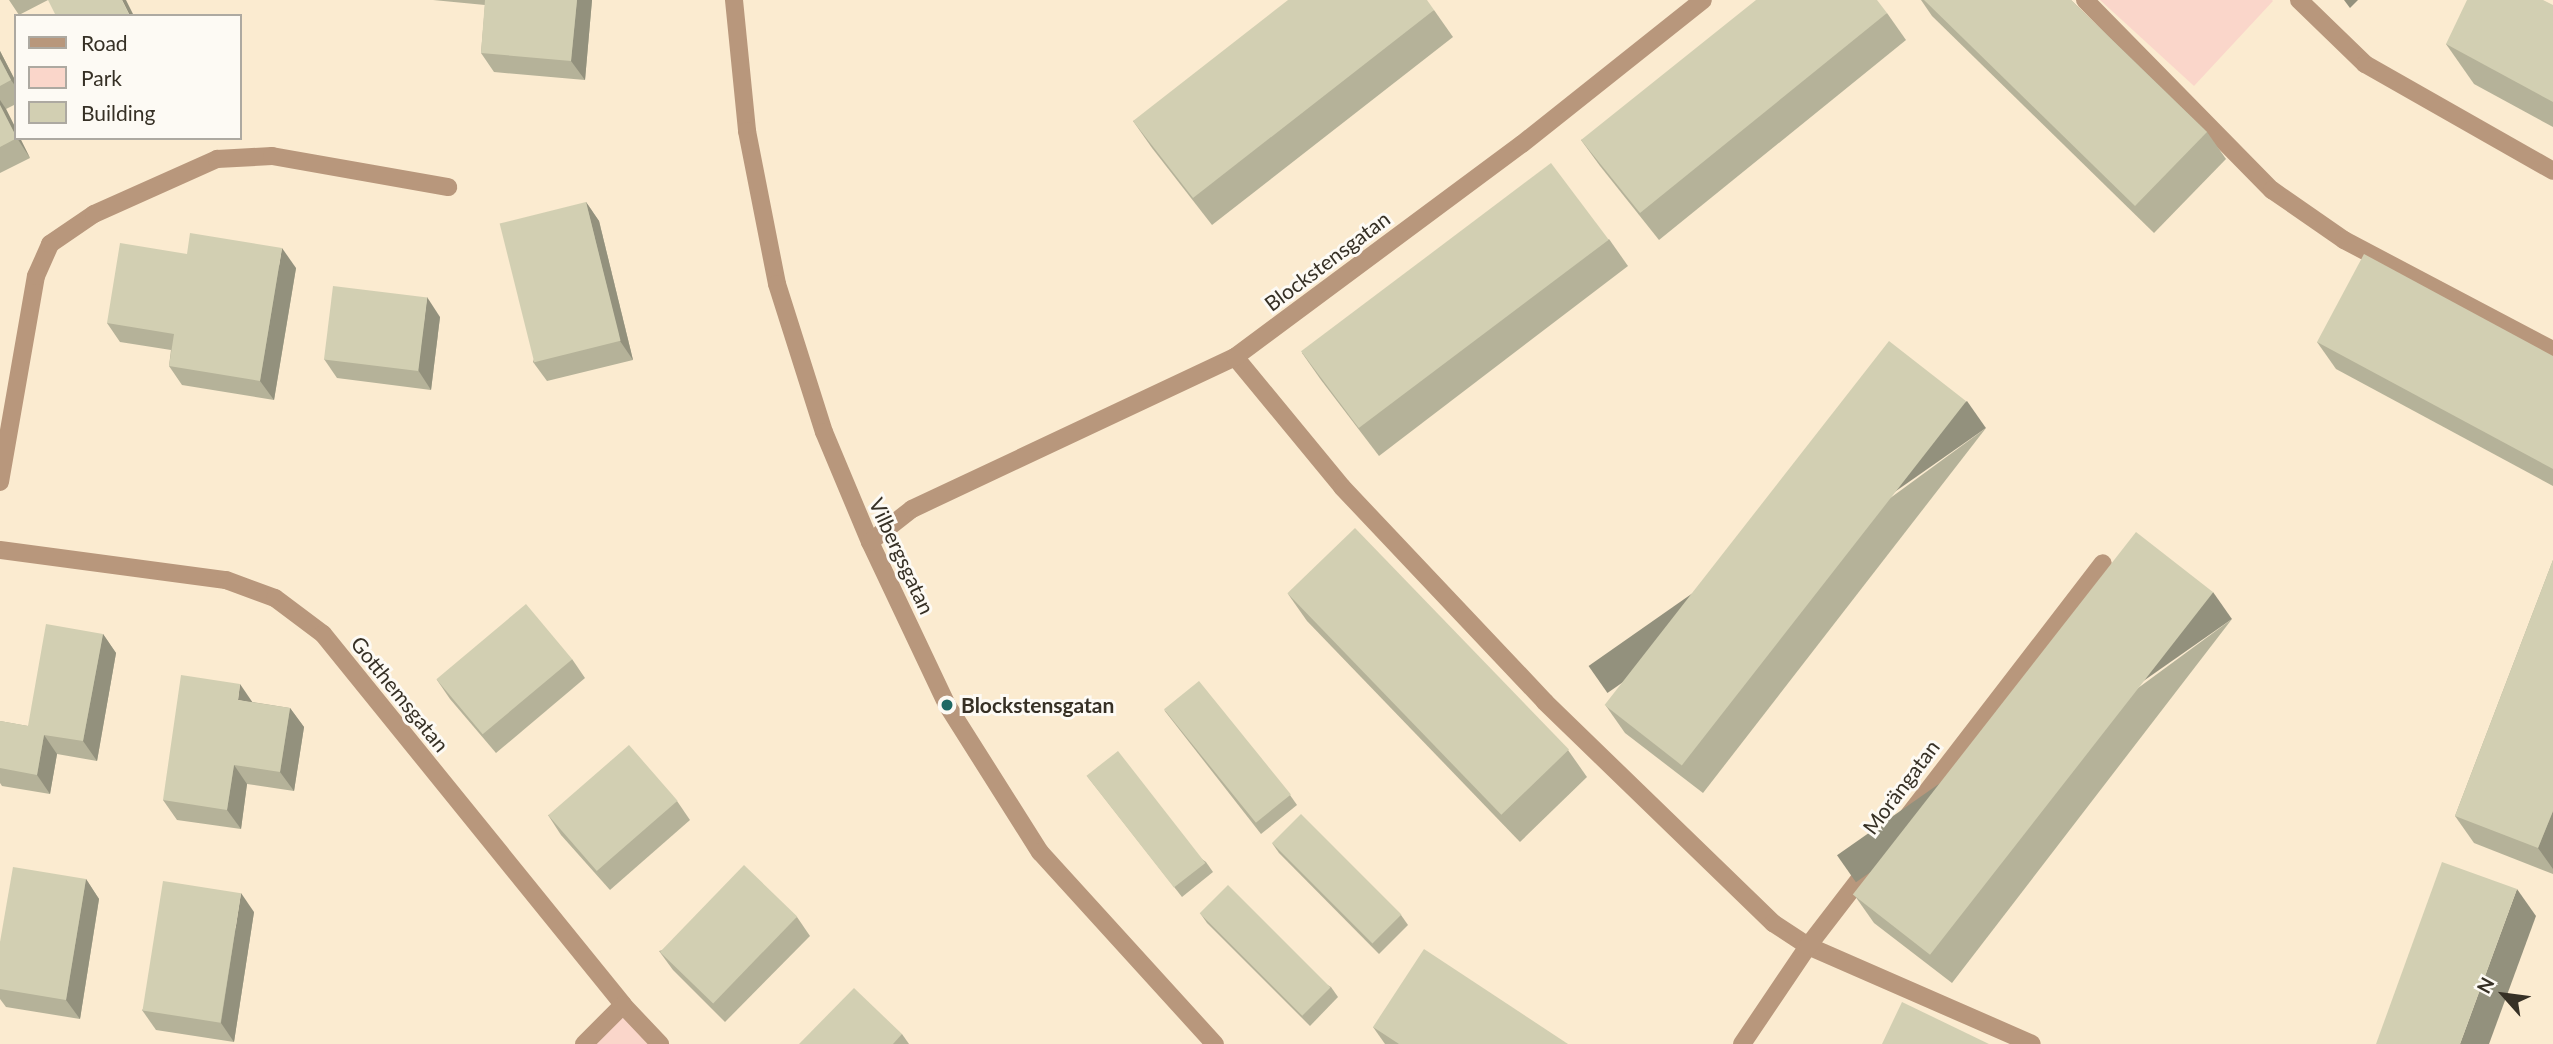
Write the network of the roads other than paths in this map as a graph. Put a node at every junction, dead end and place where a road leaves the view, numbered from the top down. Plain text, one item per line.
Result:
1 (734, 0) edge
2 (1703, 0) edge
3 (2084, 0) edge
4 (2299, 0) edge
5 (2553, 171) edge
6 (448, 187) dead end
7 (2553, 350) edge
8 (1235, 357) junction
9 (0, 482) edge
10 (870, 542) junction
11 (0, 550) edge
12 (2103, 563) dead end
13 (1808, 946) junction
14 (623, 1005) junction
15 (584, 1044) edge
16 (660, 1044) edge
17 (1216, 1044) edge
18 (1742, 1044) edge
19 (2032, 1044) edge

1 - 10 street, Vilbergsgatan
2 - 8 street, Blockstensgatan
3 - 7 street
4 - 5 street
6 - 9 street
8 - 10 street, Blockstensgatan
8 - 13 street
10 - 17 street, Vilbergsgatan
11 - 14 street, Gotthemsgatan
12 - 13 street, Morängatan
13 - 18 street, Morängatan
13 - 19 street
14 - 15 street
14 - 16 street, Gotthemsgatan

